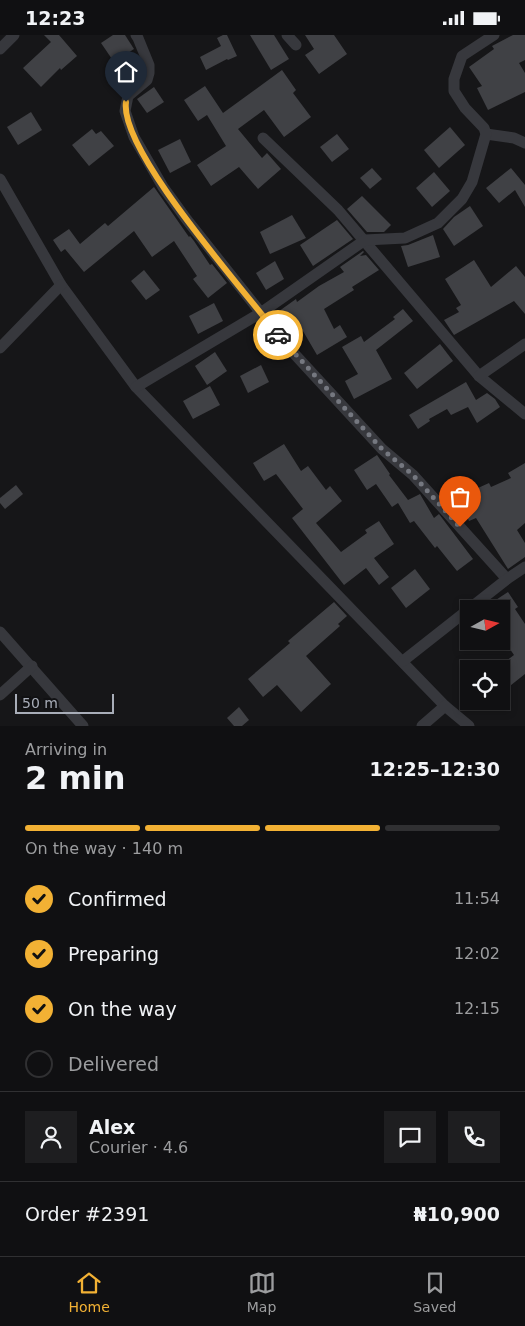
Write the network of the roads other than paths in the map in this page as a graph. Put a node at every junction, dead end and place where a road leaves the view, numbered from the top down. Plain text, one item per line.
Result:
1 (14, 35) edge
2 (136, 35) edge
3 (287, 35) edge
4 (494, 35) edge
5 (296, 45) dead end
6 (0, 49) edge
7 (486, 134) junction
8 (263, 138) dead end
9 (525, 143) edge
10 (0, 179) edge
11 (365, 241) junction
12 (61, 285) junction
13 (262, 312) junction
14 (525, 344) edge
15 (0, 348) edge
16 (479, 376) junction
17 (136, 387) junction
18 (525, 414) edge
19 (525, 567) edge
20 (507, 579) junction
21 (480, 600) edge
22 (460, 616) edge
23 (0, 632) edge
24 (403, 661) junction
25 (32, 667) junction
26 (0, 695) edge
27 (445, 706) junction
28 (83, 726) edge
29 (422, 726) edge
30 (469, 726) edge

1 - 6 street
2 - 13 street
3 - 5 street
4 - 7 street
7 - 9 street
7 - 11 street
8 - 11 street
10 - 12 street
11 - 13 street
11 - 16 street
12 - 15 street
12 - 17 street
13 - 17 street
13 - 20 street
14 - 16 street
16 - 18 street
17 - 24 street
19 - 20 street
20 - 21 street
22 - 24 street
23 - 25 street
24 - 27 street
25 - 26 street
25 - 28 street
27 - 29 street
27 - 30 street

